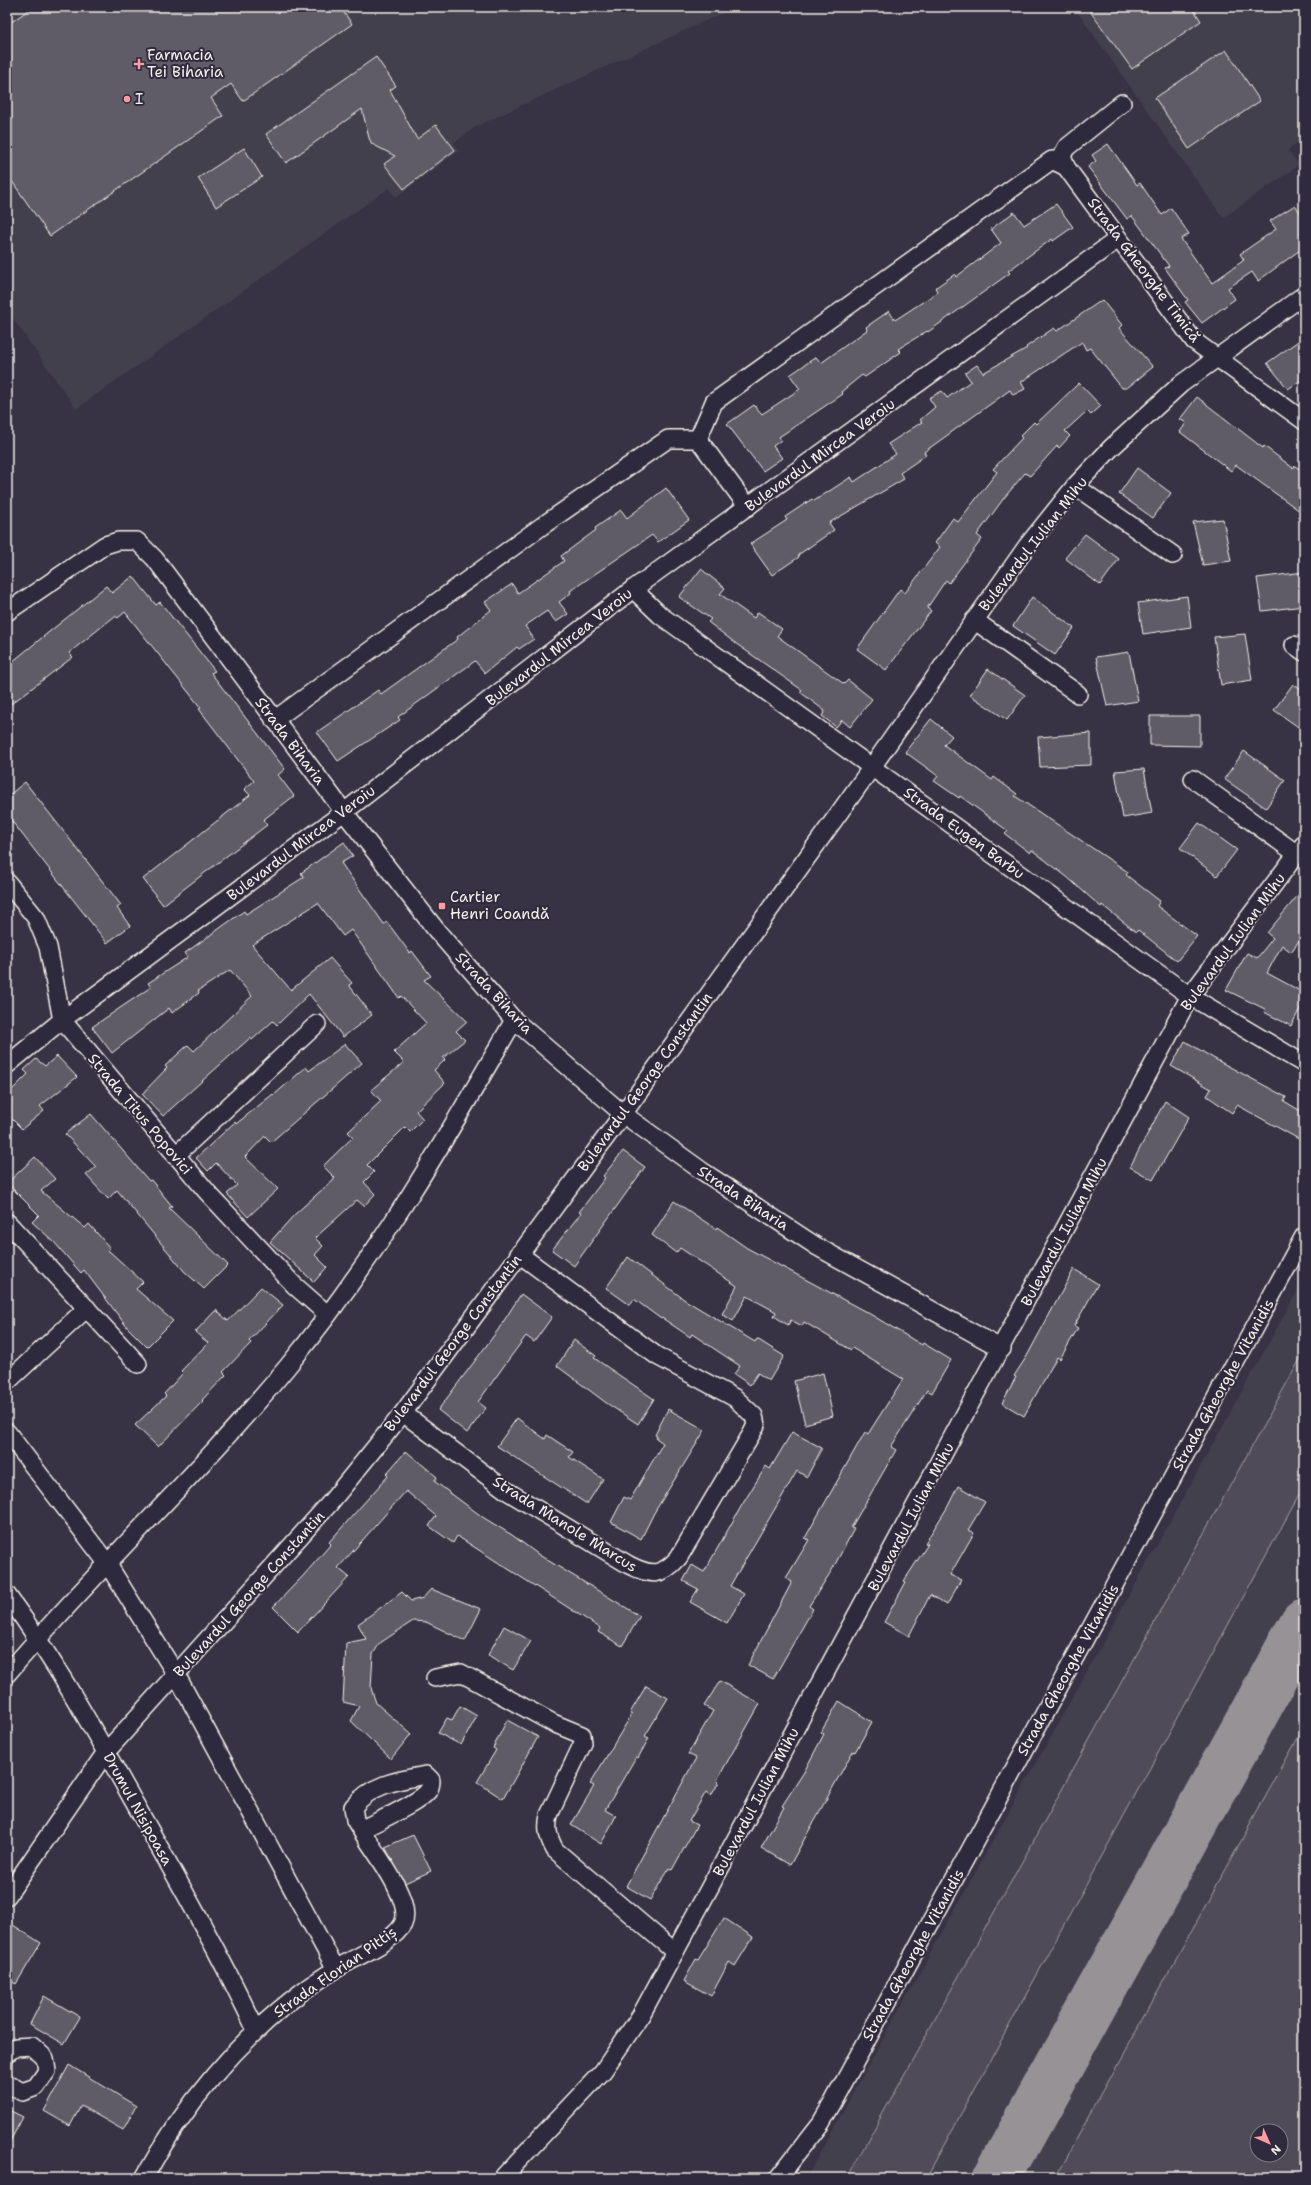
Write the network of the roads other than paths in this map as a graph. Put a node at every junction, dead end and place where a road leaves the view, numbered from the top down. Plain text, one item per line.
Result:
1 (1122, 103) dead end
2 (1066, 167) junction
3 (1118, 239) junction
4 (1304, 295) edge
5 (1218, 358) junction
6 (1304, 421) edge
7 (698, 439) junction
8 (1075, 486) junction
9 (748, 507) junction
10 (1173, 555) dead end
11 (633, 589) junction
12 (7, 612) edge
13 (974, 620) junction
14 (1078, 694) dead end
15 (274, 720) junction
16 (872, 767) junction
17 (1193, 779) dead end
18 (344, 812) junction
19 (1300, 849) edge
20 (7, 882) edge
21 (1190, 996) junction
22 (62, 1020) junction
23 (514, 1020) junction
24 (317, 1024) dead end
25 (1304, 1064) edge
26 (7, 1065) edge
27 (623, 1114) junction
28 (175, 1156) junction
29 (7, 1222) edge
30 (1304, 1236) edge
31 (519, 1254) junction
32 (87, 1308) junction
33 (327, 1314) junction
34 (1002, 1349) junction
35 (138, 1364) dead end
36 (7, 1382) edge
37 (403, 1413) junction
38 (7, 1432) edge
39 (107, 1563) junction
40 (7, 1596) edge
41 (38, 1638) junction
42 (7, 1674) edge
43 (177, 1676) junction
44 (435, 1678) dead end
45 (106, 1752) junction
46 (361, 1830) dead end
47 (7, 1896) edge
48 (675, 1952) junction
49 (336, 1969) junction
50 (256, 2030) junction
51 (7, 2053) edge
52 (7, 2083) edge
53 (144, 2178) edge
54 (502, 2178) edge
55 (778, 2178) edge

1 - 2 street
2 - 3 street, Strada Gheorghe Timică
2 - 7 street
3 - 5 street, Strada Gheorghe Timică
3 - 9 street, Bulevardul Mircea Veroiu
4 - 5 street, Bulevardul Iulian Mihu
5 - 6 street, Strada Gheorghe Timică
5 - 8 street, Bulevardul Iulian Mihu
7 - 9 street
7 - 15 street
8 - 10 street
8 - 13 street, Bulevardul Iulian Mihu
9 - 11 street, Bulevardul Mircea Veroiu
11 - 16 street, Strada Eugen Barbu
11 - 18 street, Bulevardul Mircea Veroiu
12 - 15 street, Strada Biharia
13 - 14 street
13 - 16 street, Bulevardul Iulian Mihu
15 - 18 street, Strada Biharia
16 - 21 street, Strada Eugen Barbu
16 - 27 street, Bulevardul George Constantin
17 - 19 street
18 - 22 street, Bulevardul Mircea Veroiu
18 - 23 street, Strada Biharia
19 - 21 street, Bulevardul Iulian Mihu
20 - 22 street, Strada Titus Popovici
21 - 25 street, Strada Eugen Barbu
21 - 34 street, Bulevardul Iulian Mihu
22 - 26 street, Bulevardul Mircea Veroiu
22 - 28 street, Strada Titus Popovici
23 - 27 street, Strada Biharia
23 - 33 street
24 - 28 street
27 - 31 street, Bulevardul George Constantin
27 - 34 street, Strada Biharia
28 - 33 street, Strada Titus Popovici
29 - 32 street
30 - 55 street, Strada Gheorghe Vitanidis
31 - 37 street, Bulevardul George Constantin
31 - 37 street, Strada Manole Marcus
32 - 35 street
32 - 36 street
33 - 39 street
34 - 48 street, Bulevardul Iulian Mihu
37 - 43 street, Bulevardul George Constantin
38 - 39 street
39 - 41 street
39 - 43 street
40 - 41 street, Drumul Nisipoasa
41 - 42 street
41 - 45 street, Drumul Nisipoasa
43 - 45 street, Bulevardul George Constantin
43 - 49 street
44 - 48 street
45 - 47 street, Bulevardul George Constantin
45 - 50 street, Drumul Nisipoasa
46 - 49 street, Strada Florian Pittiș
48 - 54 street, Bulevardul Iulian Mihu
49 - 50 street, Strada Florian Pittiș
50 - 53 street, Strada Florian Pittiș
51 - 52 street

